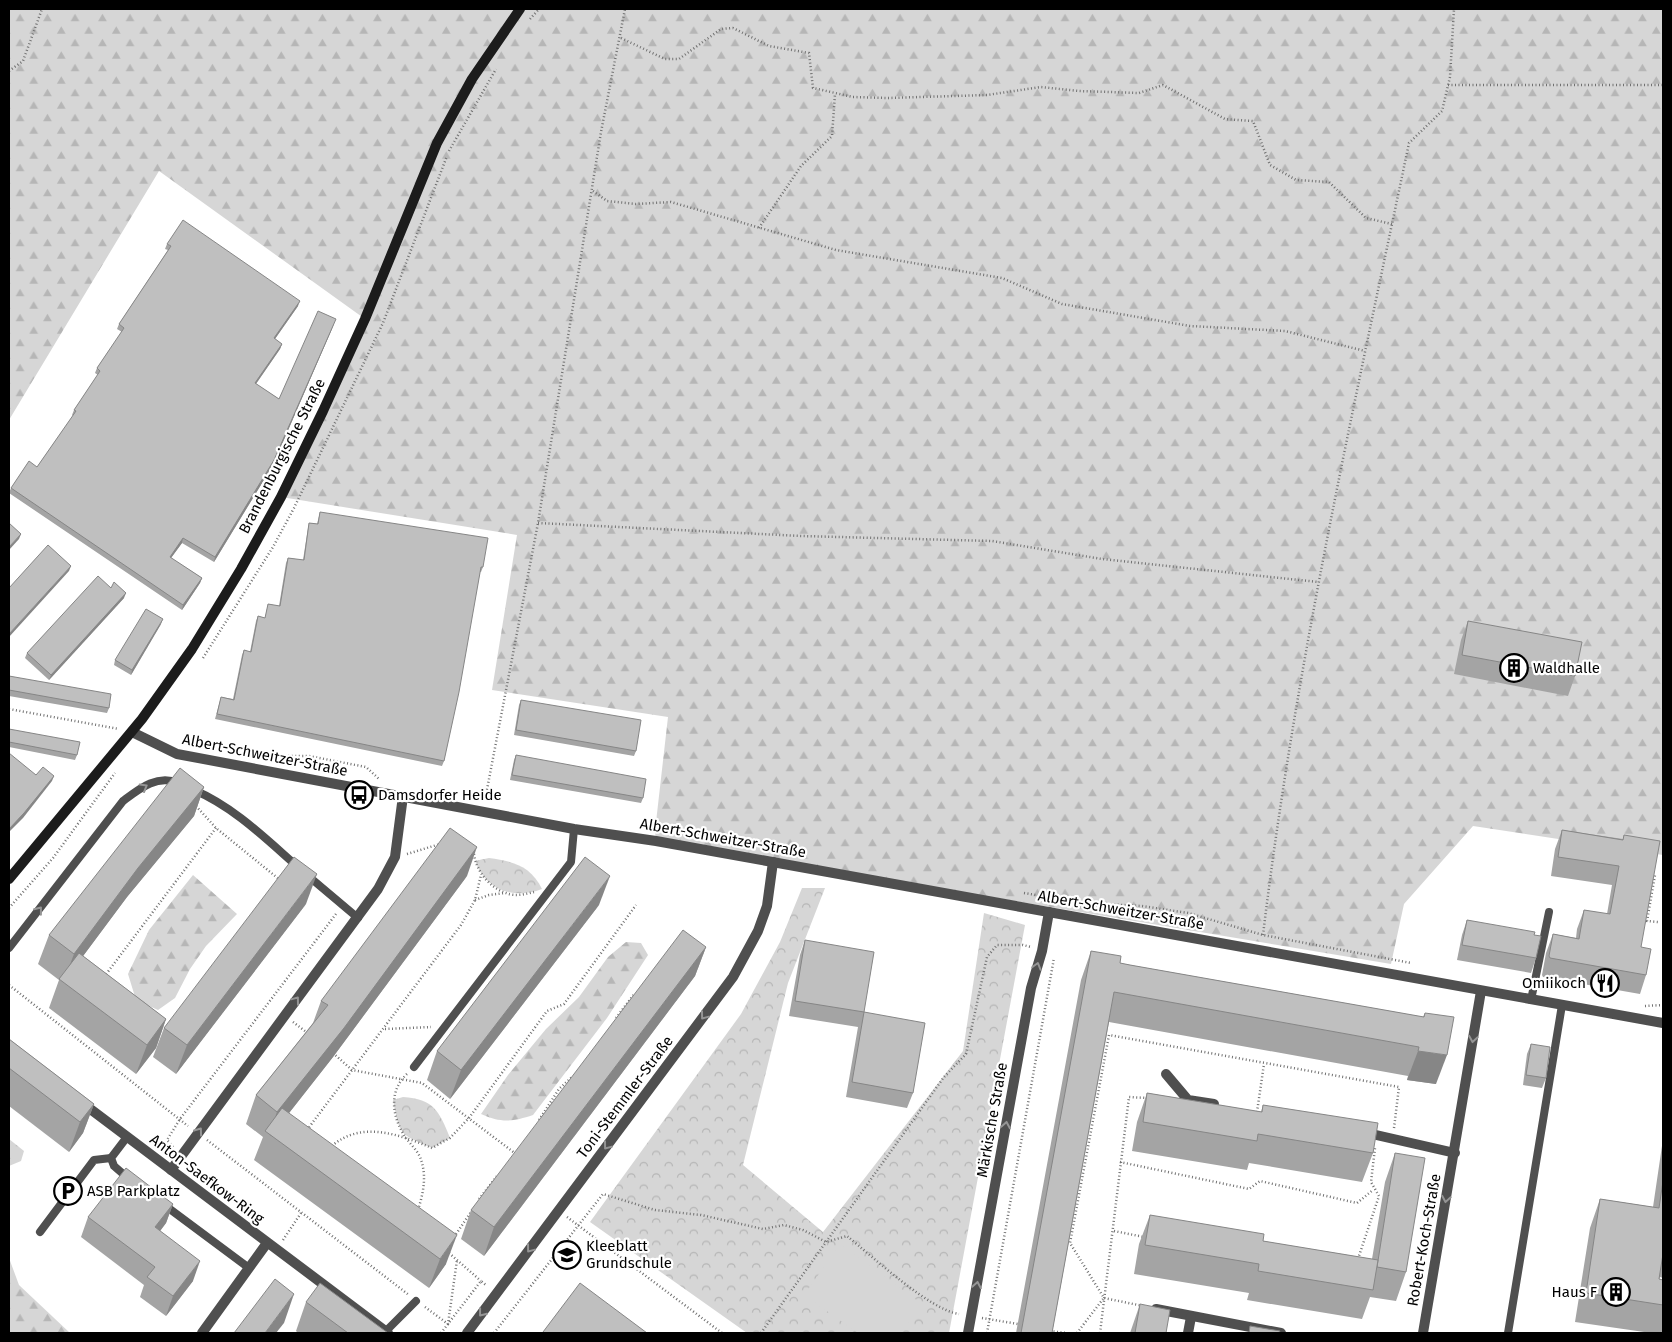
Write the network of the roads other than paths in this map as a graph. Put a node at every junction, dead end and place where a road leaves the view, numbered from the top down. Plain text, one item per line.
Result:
1 (520, 9) edge
2 (132, 732) junction
3 (403, 796) junction
4 (574, 829) junction
5 (773, 862) junction
6 (9, 879) edge
7 (1049, 912) junction
8 (1549, 912) dead end
9 (358, 918) junction
10 (9, 948) edge
11 (1481, 991) junction
12 (1531, 1000) junction
13 (1562, 1005) junction
14 (1663, 1023) edge
15 (414, 1067) road end
16 (1166, 1074) dead end
17 (72, 1095) edge
18 (1228, 1107) edge
19 (1350, 1130) edge
20 (127, 1137) junction
21 (1455, 1152) junction
22 (111, 1158) junction
23 (171, 1170) junction
24 (138, 1186) edge
25 (154, 1197) edge
26 (40, 1232) dead end
27 (266, 1243) junction
28 (249, 1268) junction
29 (416, 1300) road end
30 (1145, 1307) edge
31 (1191, 1317) junction
32 (1246, 1330) edge
33 (387, 1332) edge
34 (202, 1333) edge
35 (466, 1333) edge
36 (968, 1333) edge
37 (1188, 1333) edge
38 (1281, 1333) edge
39 (1422, 1333) edge
40 (1508, 1333) edge

1 - 2 street, Brandenburgische Straße
2 - 3 street, Albert-Schweitzer-Straße
2 - 6 street, Brandenburgische Straße
3 - 4 street, Albert-Schweitzer-Straße
3 - 9 street
4 - 5 street, Albert-Schweitzer-Straße
4 - 15 lane
5 - 7 street, Albert-Schweitzer-Straße
5 -> 35 street, Toni-Stemmler-Straße
7 - 11 street, Albert-Schweitzer-Straße
36 -> 7 street, Märkische Straße
8 - 12 lane
10 -> 9 lane
23 -> 9 street
11 - 12 street, Albert-Schweitzer-Straße
11 -> 21 street, Robert-Koch-Straße
12 - 13 street, Albert-Schweitzer-Straße
13 - 14 street, Albert-Schweitzer-Straße
13 - 40 lane
16 - 18 street
17 - 20 street, Anton-Saefkow-Ring
19 - 21 street
20 - 22 lane
20 - 23 street, Anton-Saefkow-Ring
21 -> 39 street, Robert-Koch-Straße
22 - 24 lane
22 - 26 lane
23 - 27 street, Anton-Saefkow-Ring
25 - 28 lane
27 - 28 street
27 - 33 street, Anton-Saefkow-Ring
28 - 34 street
29 - 33 lane
30 - 31 street
31 - 32 street
31 - 37 street
32 - 38 street

